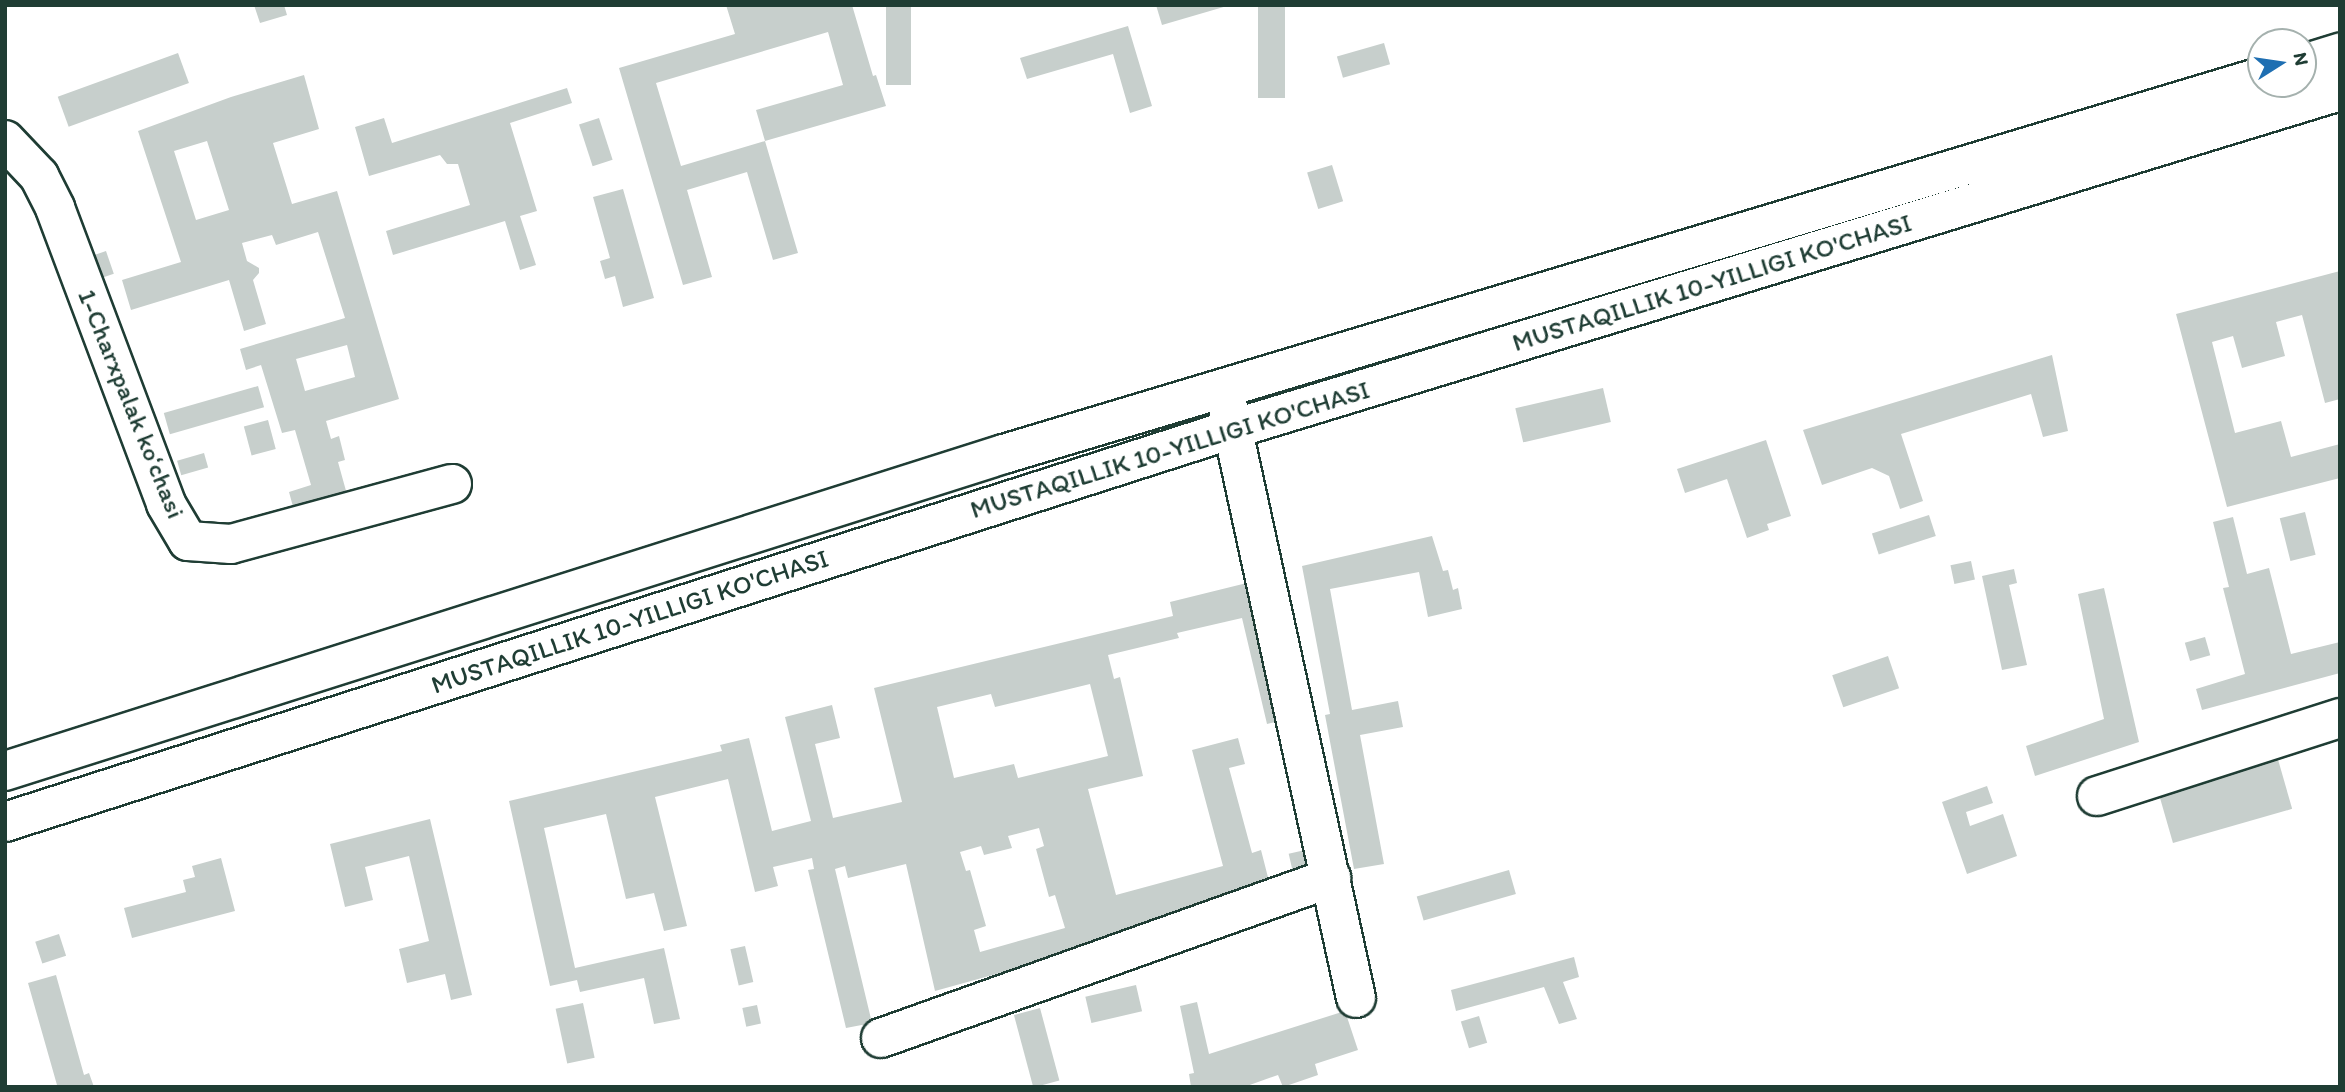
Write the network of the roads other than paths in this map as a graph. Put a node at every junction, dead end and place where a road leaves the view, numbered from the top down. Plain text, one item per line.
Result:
1 (2340, 53) edge
2 (2317, 60) edge
3 (2247, 81) edge
4 (2340, 91) edge
5 (5, 140) edge
6 (1224, 389) junction
7 (1233, 429) junction
8 (452, 484) dead end
9 (2340, 718) edge
10 (5, 771) edge
11 (2097, 796) dead end
12 (5, 822) edge
13 (1331, 878) junction
14 (1356, 998) dead end
15 (881, 1038) dead end

1 - 2 main road
3 - 6 main road, MUSTAQILLIK 10-YILLIGI KO'CHASI
4 - 7 main road, MUSTAQILLIK 10-YILLIGI KO'CHASI
5 - 8 main road, 1-Charxpalak koʻchasi
6 - 7 main road
6 - 10 main road, MUSTAQILLIK 10-YILLIGI KO'CHASI
7 - 12 main road, MUSTAQILLIK 10-YILLIGI KO'CHASI
7 - 13 main road
9 - 11 main road
13 - 14 main road
13 - 15 main road

